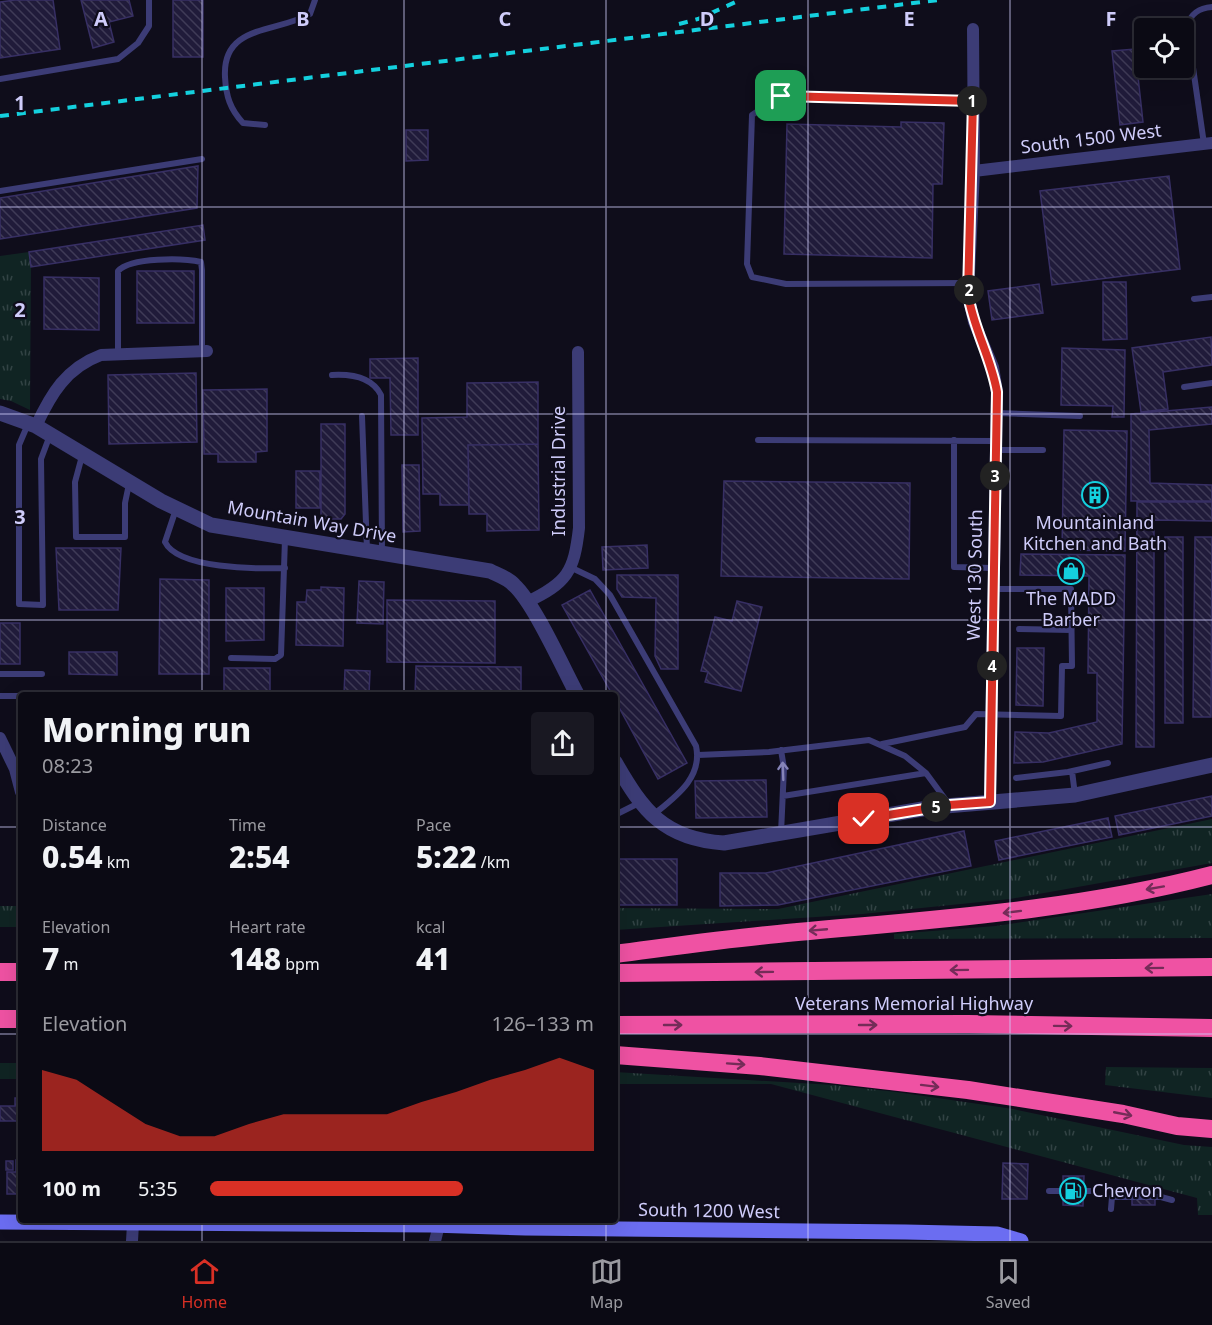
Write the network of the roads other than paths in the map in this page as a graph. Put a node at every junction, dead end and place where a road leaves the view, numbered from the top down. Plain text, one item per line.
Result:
1 (149, 0) edge
2 (315, 0) edge
3 (1212, 7) edge
4 (973, 29) dead end
5 (0, 79) edge
6 (973, 101) junction
7 (265, 125) dead end
8 (1208, 144) edge
9 (202, 159) dead end
10 (974, 171) junction
11 (0, 191) edge
12 (969, 283) junction
13 (1212, 297) edge
14 (1194, 299) dead end
15 (204, 351) joint
16 (578, 352) dead end
17 (118, 354) junction
18 (332, 375) dead end
19 (1212, 383) edge
20 (1184, 387) dead end
21 (996, 412) junction
22 (0, 413) edge
23 (362, 416) dead end
24 (1080, 416) dead end
25 (32, 424) junction
26 (50, 435) junction
27 (758, 440) dead end
28 (954, 440) junction
29 (996, 445) junction
30 (1043, 450) dead end
31 (83, 455) junction
32 (129, 483) junction
33 (176, 509) junction
34 (285, 538) junction
35 (375, 553) junction
36 (285, 568) junction
37 (572, 568) junction
38 (993, 568) junction
39 (993, 589) junction
40 (527, 602) junction
41 (1019, 629) dead end
42 (1071, 630) junction
43 (231, 658) dead end
44 (42, 674) dead end
45 (0, 675) edge
46 (576, 692) edge
47 (0, 696) edge
48 (18, 696) edge
49 (991, 713) junction
50 (0, 738) edge
51 (882, 744) junction
52 (781, 750) junction
53 (698, 755) junction
54 (1108, 764) dead end
55 (1212, 765) edge
56 (618, 767) edge
57 (1072, 771) junction
58 (926, 773) junction
59 (1016, 778) dead end
60 (18, 780) edge
61 (1075, 795) junction
62 (783, 796) junction
63 (640, 802) junction
64 (990, 802) junction
65 (949, 805) junction
66 (618, 813) edge
67 (652, 816) junction
68 (781, 834) junction
69 (1212, 875) edge
70 (1179, 884) junction
71 (1212, 885) edge
72 (618, 954) edge
73 (1212, 968) edge
74 (0, 972) edge
75 (18, 972) edge
76 (618, 973) edge
77 (0, 1018) edge
78 (18, 1019) edge
79 (618, 1025) edge
80 (1212, 1028) edge
81 (618, 1055) edge
82 (1212, 1119) edge
83 (1178, 1126) junction
84 (1212, 1129) edge
85 (1049, 1191) dead end
86 (1090, 1191) dead end
87 (1172, 1200) dead end
88 (1111, 1209) dead end
89 (0, 1222) edge
90 (18, 1222) edge
91 (66, 1223) edge
92 (133, 1224) junction
93 (439, 1225) junction
94 (644, 1235) edge
95 (906, 1237) edge
96 (132, 1241) edge
97 (435, 1241) edge
98 (1021, 1241) edge

1 - 5 lane
2 - 7 lane
3 - 8 lane
4 - 6 street, West 130 South
6 - 10 street, West 130 South
6 - 12 lane
8 - 10 street, South 1500 West
9 - 11 lane
10 - 12 street, West 130 South
12 - 21 street, West 130 South
13 - 14 lane
15 - 17 street
15 - 17 lane
16 - 37 street, Industrial Drive
17 - 25 street
18 - 35 lane
19 - 20 lane
21 - 24 lane
21 - 29 street, West 130 South
22 - 25 street, Mountain Way Drive
23 - 35 lane
25 - 26 street, Mountain Way Drive
25 - 26 lane
26 - 31 street, Mountain Way Drive
27 - 28 lane
28 - 29 lane
28 - 38 lane
29 - 30 lane
29 - 38 street, West 130 South
31 - 32 street, Mountain Way Drive
31 - 32 lane
32 - 33 street, Mountain Way Drive
33 - 34 street, Mountain Way Drive
33 - 36 lane
34 - 35 street, Mountain Way Drive
34 - 36 lane
35 - 40 street, Mountain Way Drive
36 - 43 lane
37 - 40 street
37 - 53 lane
38 - 39 street, West 130 South
39 - 42 lane
39 - 49 street, West 130 South
40 - 46 street, Mountain Way Drive
41 - 42 lane
42 - 49 lane
44 - 45 lane
47 - 48 lane
49 - 51 lane
49 - 64 street, West 130 South
50 - 60 street
51 - 52 lane
51 - 58 lane
52 - 53 lane
62 -> 52 lane
53 - 67 lane
54 - 57 lane
55 - 61 street
56 - 63 street
57 - 59 lane
57 - 61 lane
58 - 62 lane
58 - 65 lane
61 - 64 street
62 - 68 lane
63 - 66 lane
63 - 67 street
64 - 65 street
65 - 68 street
67 - 68 street
69 - 70 highway
70 - 71 highway
70 -> 72 highway
73 -> 76 highway, Veterans Memorial Highway
74 - 75 highway
77 - 78 highway
79 -> 80 highway, Veterans Memorial Highway
81 -> 83 highway
82 - 83 highway
83 - 84 highway
85 - 86 lane
87 - 88 lane
89 - 90 main road, South 1200 West
91 - 92 main road, South 1200 West
92 - 93 main road, South 1200 West
92 - 96 street
93 - 94 main road, South 1200 West
93 - 97 street
94 - 95 main road, South 1200 West
95 - 98 main road, South 1200 West

